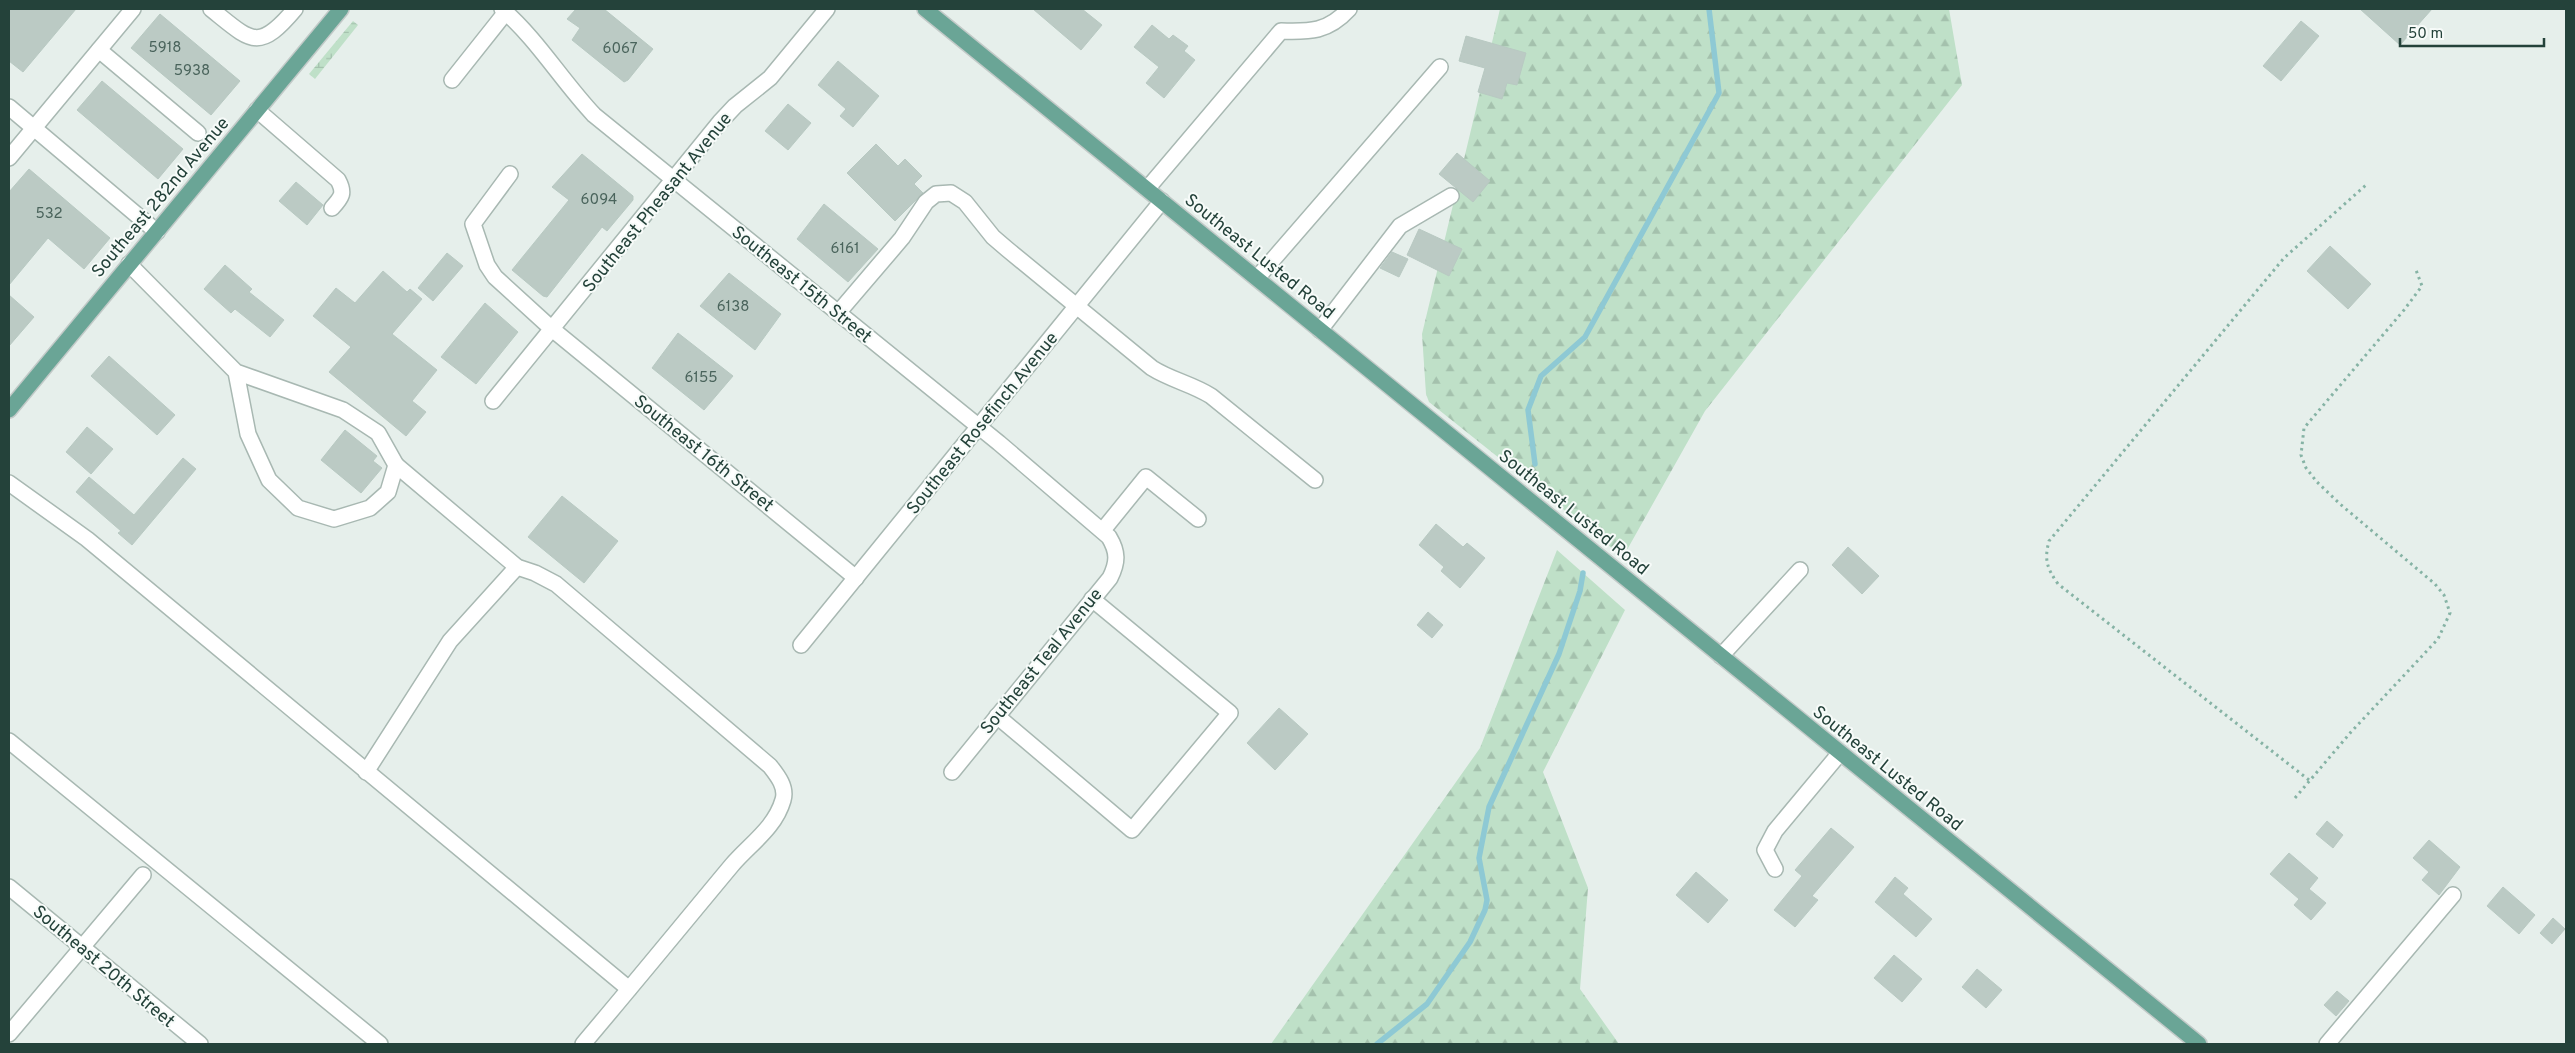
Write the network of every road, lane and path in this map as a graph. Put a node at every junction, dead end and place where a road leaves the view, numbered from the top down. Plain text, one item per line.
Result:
1 (133, 9) edge
2 (211, 9) edge
3 (296, 9) edge
4 (341, 9) edge
5 (827, 9) edge
6 (925, 9) edge
7 (1349, 9) edge
8 (504, 10) edge
9 (99, 50) junction
10 (1440, 67) dead end
11 (452, 80) dead end
12 (9, 107) edge
13 (257, 110) junction
14 (34, 128) junction
15 (198, 133) dead end
16 (9, 158) edge
17 (510, 174) dead end
18 (673, 180) junction
19 (2366, 185) dead end
20 (1147, 189) junction
21 (1451, 196) dead end
22 (1162, 201) junction
23 (332, 208) dead end
24 (156, 232) junction
25 (129, 264) junction
26 (2416, 270) dead end
27 (1257, 278) junction
28 (1077, 306) junction
29 (838, 313) junction
30 (552, 329) junction
31 (1320, 330) junction
32 (236, 372) junction
33 (493, 401) dead end
34 (9, 410) edge
35 (979, 427) junction
36 (396, 465) junction
37 (1315, 480) dead end
38 (9, 483) edge
39 (1198, 519) dead end
40 (1104, 530) junction
41 (1114, 545) joint
42 (517, 568) junction
43 (1800, 570) dead end
44 (856, 578) junction
45 (1092, 599) junction
46 (801, 645) dead end
47 (1721, 656) junction
48 (996, 716) junction
49 (9, 741) edge
50 (1840, 753) junction
51 (366, 772) junction
52 (952, 772) dead end
53 (2308, 780) junction
54 (2295, 798) dead end
55 (1775, 869) dead end
56 (143, 875) dead end
57 (9, 887) edge
58 (2453, 895) dead end
59 (82, 948) junction
60 (629, 989) junction
61 (9, 1034) edge
62 (200, 1044) edge
63 (380, 1044) edge
64 (583, 1044) edge
65 (2199, 1044) edge
66 (2327, 1044) edge

1 - 9 street
2 - 3 street
4 - 13 main road, Southeast 282nd Avenue
5 - 18 street, Southeast Pheasant Avenue
6 - 20 main road, Southeast Lusted Road
7 - 20 street
8 - 11 street
8 - 18 street, Southeast 15th Street
9 - 14 street
9 - 15 street
10 - 27 street
12 - 14 street
13 - 23 street
13 - 24 main road, Southeast 282nd Avenue
14 - 16 street
14 - 24 street
17 - 30 street, Southeast 16th Street
18 - 29 street, Southeast 15th Street
18 - 30 street, Southeast Pheasant Avenue
19 - 53 path
20 - 22 main road, Southeast Lusted Road
21 - 31 street
22 - 27 main road, Southeast Lusted Road
22 - 28 street, Southeast Rosefinch Avenue
24 - 25 main road, Southeast 282nd Avenue
25 - 32 street
25 - 34 main road, Southeast 282nd Avenue
26 - 53 path
27 - 31 main road, Southeast Lusted Road
28 - 29 street
28 - 35 street, Southeast Rosefinch Avenue
28 - 37 street
29 - 35 street, Southeast 15th Street
30 - 33 street, Southeast Pheasant Avenue
30 - 44 street, Southeast 16th Street
31 - 47 main road, Southeast Lusted Road
32 - 36 street
32 - 36 street
35 - 40 street, Southeast 15th Street
35 - 44 street, Southeast Rosefinch Avenue
36 - 42 street
38 - 51 street
39 - 40 street
40 - 41 street, Southeast 15th Street
41 - 45 street, Southeast Teal Avenue
42 - 51 street
42 - 60 street
43 - 47 street
44 - 46 street, Southeast Rosefinch Avenue
45 - 48 street, Southeast Teal Avenue
45 - 48 street
47 - 50 main road, Southeast Lusted Road
48 - 52 street, Southeast Teal Avenue
49 - 63 street
50 - 55 street
50 - 65 main road, Southeast Lusted Road
51 - 60 street
53 - 54 path
56 - 59 street
57 - 59 street, Southeast 20th Street
58 - 66 street
59 - 61 street
59 - 62 street, Southeast 20th Street
60 - 64 street

